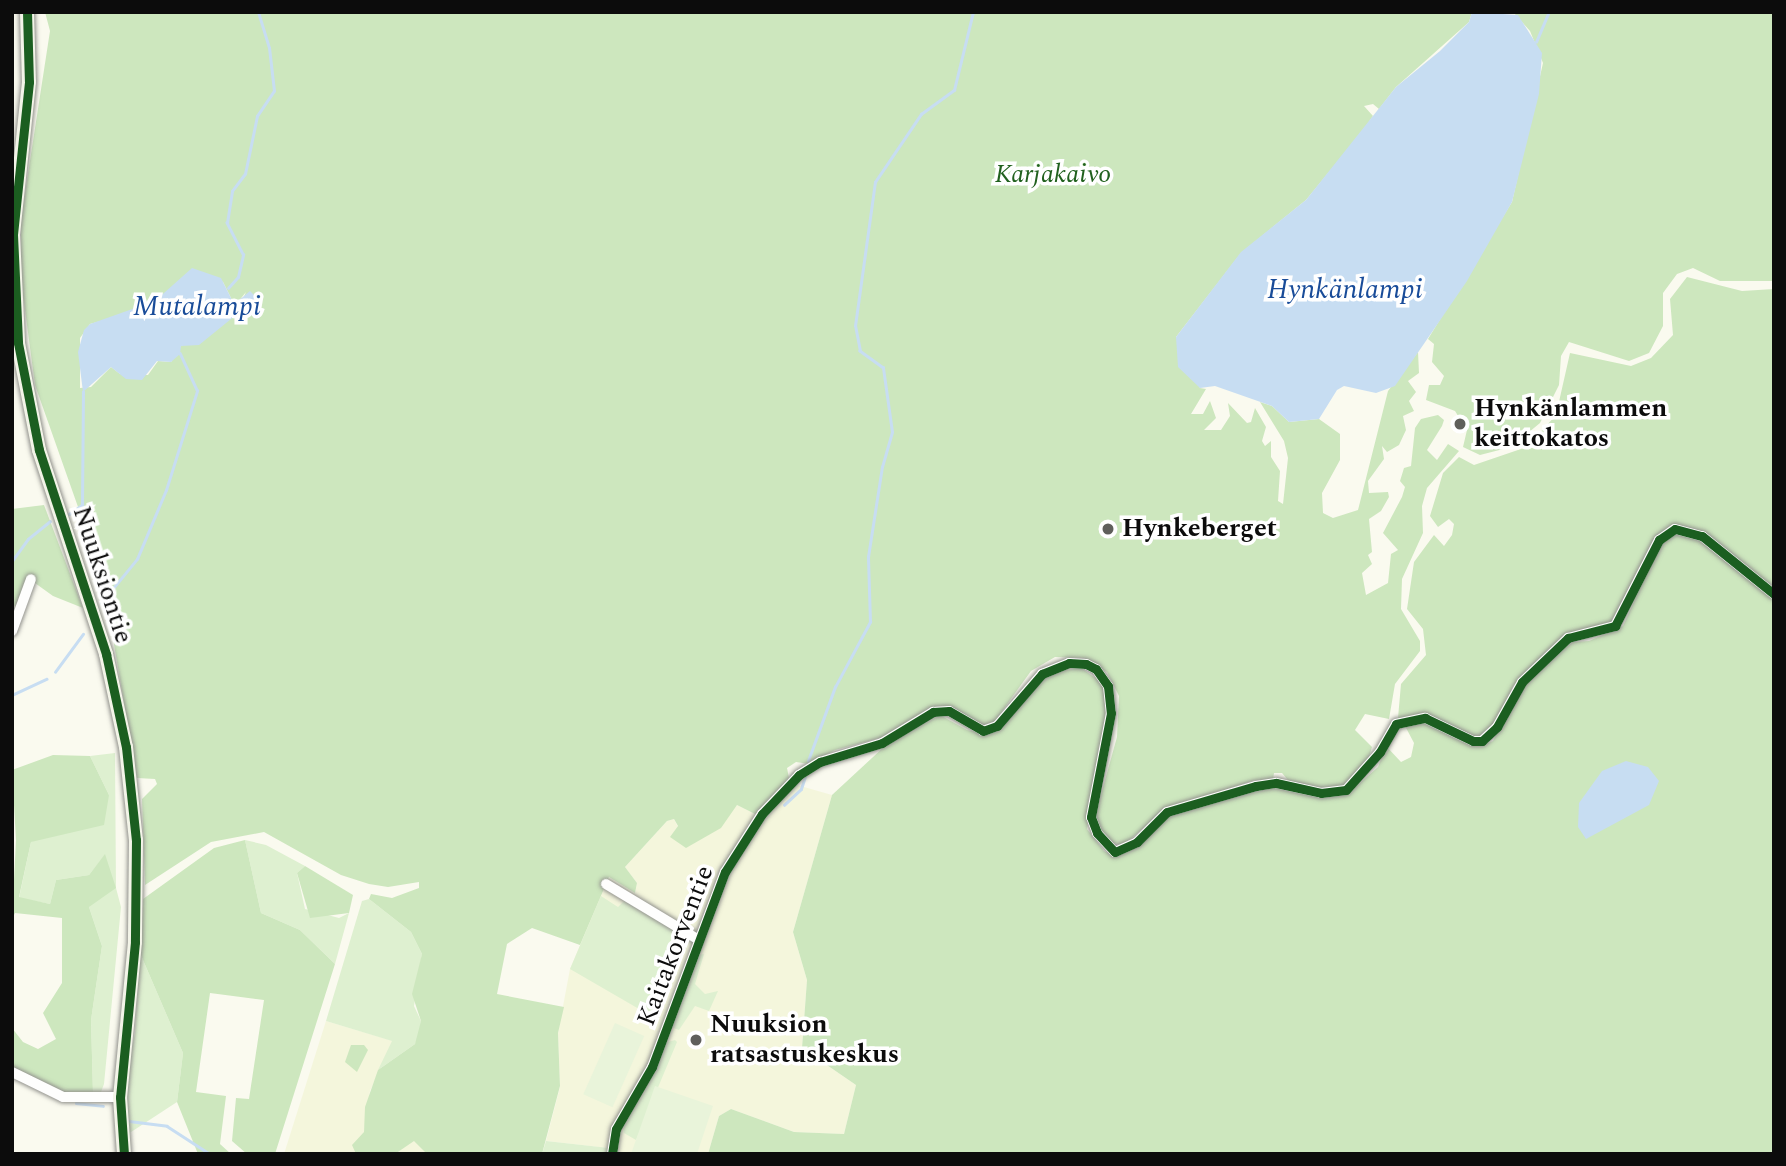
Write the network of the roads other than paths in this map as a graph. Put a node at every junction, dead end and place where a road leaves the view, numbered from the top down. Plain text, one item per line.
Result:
1 (27, 12) edge
2 (13, 201) edge
3 (31, 579) dead end
4 (1774, 594) edge
5 (12, 631) edge
6 (606, 884) dead end
7 (696, 939) junction
8 (12, 1072) edge
9 (120, 1097) junction
10 (124, 1154) edge
11 (612, 1154) edge

1 - 2 street, Nuuksiontie
2 - 9 street, Nuuksiontie
3 - 5 street
4 - 7 street, Kaitakorventie
6 - 7 street
7 - 11 street, Kaitakorventie
8 - 9 street
9 - 10 street, Nuuksiontie

